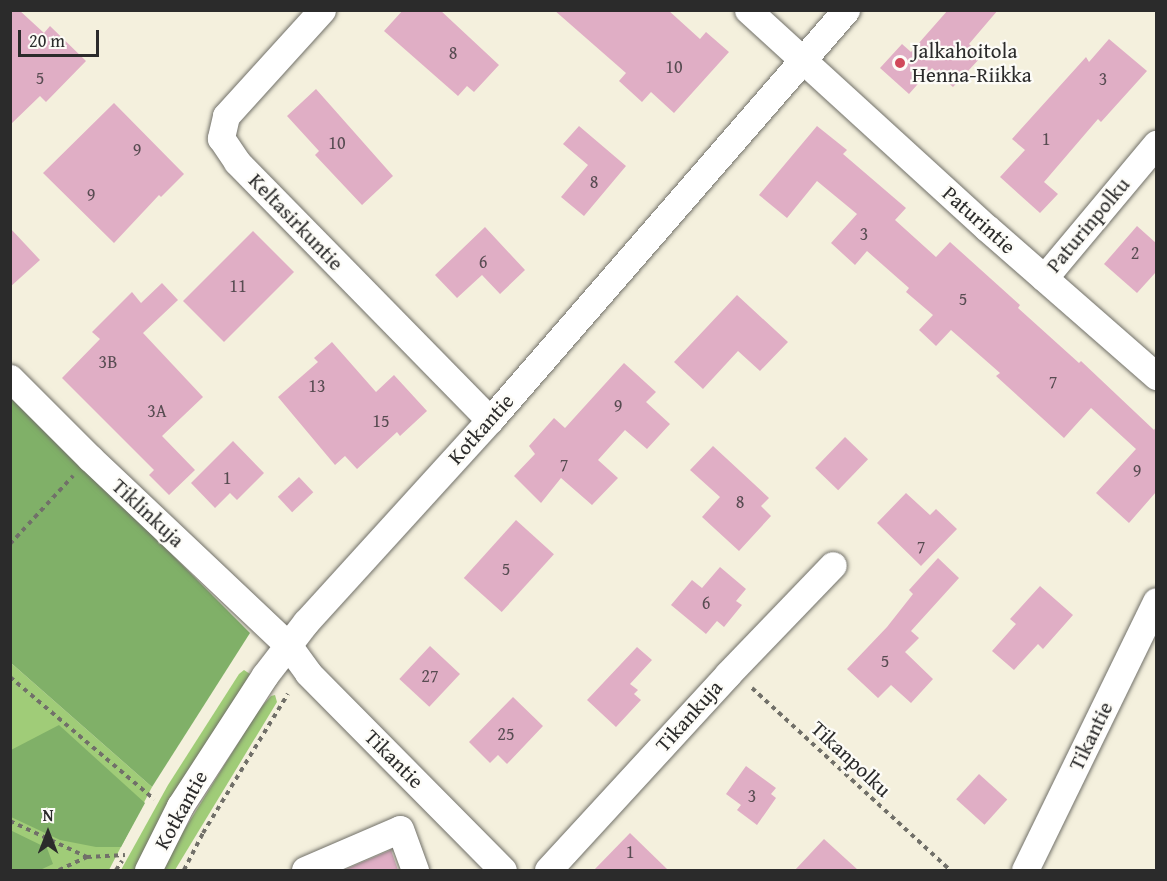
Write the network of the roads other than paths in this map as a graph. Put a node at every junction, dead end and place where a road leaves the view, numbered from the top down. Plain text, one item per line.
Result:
1 (322, 10) edge
2 (748, 10) edge
3 (846, 10) edge
4 (804, 61) junction
5 (1156, 144) edge
6 (1044, 278) junction
7 (1156, 376) edge
8 (10, 378) edge
9 (490, 420) junction
10 (833, 565) dead end
11 (1156, 601) edge
12 (288, 645) junction
13 (148, 870) edge
14 (304, 870) edge
15 (414, 870) edge
16 (503, 870) edge
17 (548, 870) edge
18 (1025, 870) edge

1 - 9 street, Keltasirkuntie
2 - 4 street
3 - 4 street, Kotkantie
4 - 6 street, Paturintie
4 - 9 street, Kotkantie
5 - 6 street, Paturinpolku
6 - 7 street, Paturintie
8 - 12 street, Tiklinkuja
9 - 12 street, Kotkantie
10 - 17 street, Tikankuja
11 - 18 street, Tikantie
12 - 13 street, Kotkantie
12 - 16 street, Tikantie
14 - 15 street

